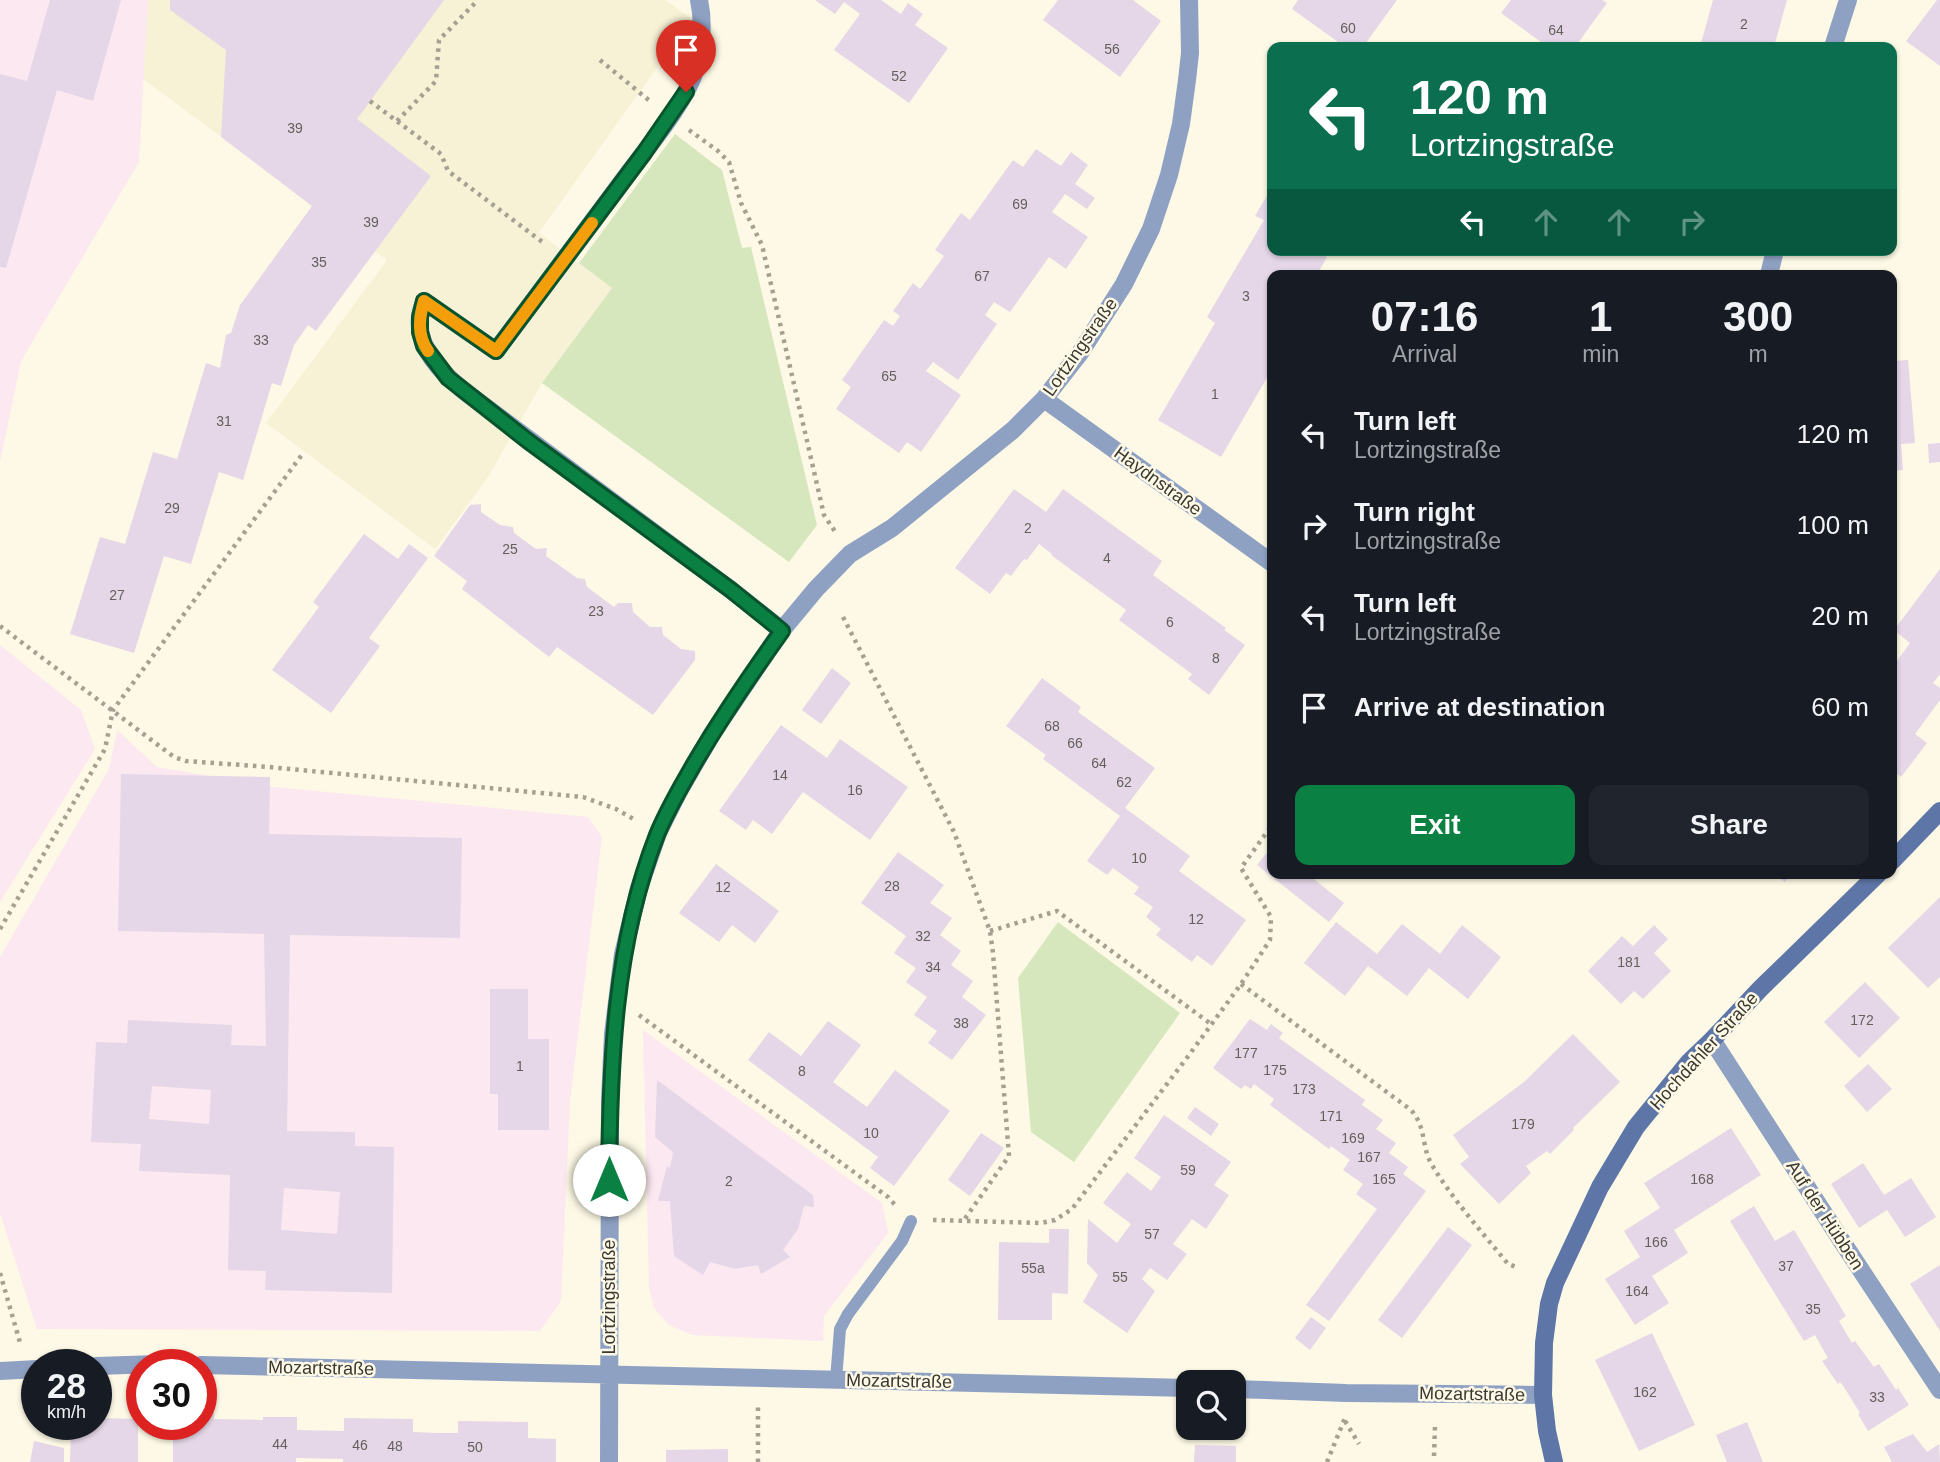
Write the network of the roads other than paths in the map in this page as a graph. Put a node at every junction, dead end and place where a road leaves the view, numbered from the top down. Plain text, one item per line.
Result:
1 (699, 0) edge
2 (1189, 0) edge
3 (1847, 0) edge
4 (1834, 42) edge
5 (1044, 399) junction
6 (1267, 559) edge
7 (782, 631) junction
8 (1940, 811) edge
9 (1897, 856) edge
10 (1873, 879) edge
11 (1712, 1040) junction
12 (911, 1221) road end
13 (217, 1365) edge
14 (21, 1369) edge
15 (0, 1371) edge
16 (609, 1375) junction
17 (836, 1380) junction
18 (1176, 1388) edge
19 (1246, 1389) edge
20 (1940, 1390) edge
21 (1543, 1395) junction
22 (609, 1462) edge
23 (1554, 1462) edge

1 - 7 street
2 - 5 street, Lortzingstraße
3 - 4 street
5 - 6 street, Haydnstraße
5 - 7 street, Lortzingstraße
7 - 16 street, Lortzingstraße
8 - 9 main road
10 - 11 main road, Hochdahler Straße
11 - 20 street, Auf der Hübben
11 - 21 main road, Hochdahler Straße
12 - 17 lane
13 - 16 street, Mozartstraße
14 - 15 street
16 - 17 street, Mozartstraße
16 - 22 street
17 - 18 street, Mozartstraße
19 - 21 street, Mozartstraße
21 - 23 main road, Hochdahler Straße

